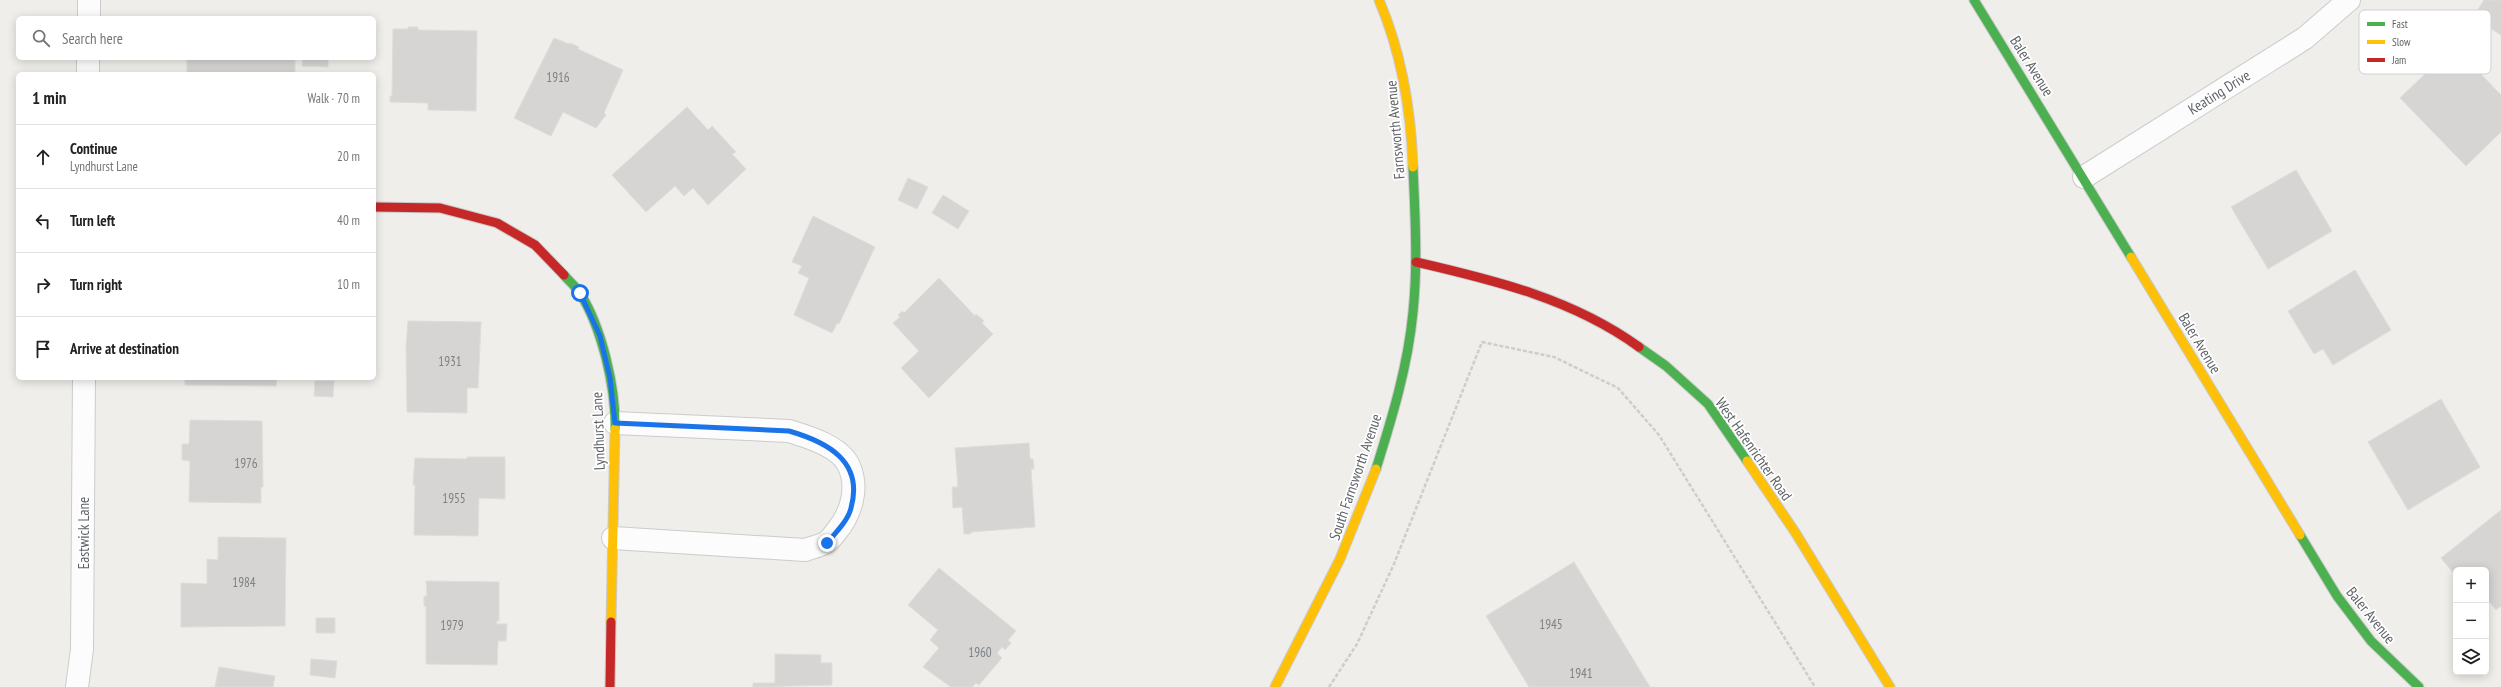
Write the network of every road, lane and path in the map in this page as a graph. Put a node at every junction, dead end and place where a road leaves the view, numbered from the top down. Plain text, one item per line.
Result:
1 (89, 0) edge
2 (1379, 0) edge
3 (1974, 0) edge
4 (2348, 0) edge
5 (89, 16) edge
6 (88, 60) edge
7 (88, 72) edge
8 (2084, 177) junction
9 (376, 207) edge
10 (1416, 262) junction
11 (84, 380) edge
12 (615, 423) junction
13 (612, 538) junction
14 (77, 687) edge
15 (610, 687) edge
16 (1275, 687) edge
17 (1329, 687) edge
18 (1815, 687) edge
19 (1890, 687) edge
20 (2419, 687) edge

1 - 5 street
2 - 10 street, Farnsworth Avenue
3 - 8 street, Baler Avenue
4 - 8 street, Keating Drive
6 - 7 street
8 - 20 street, Baler Avenue
9 - 12 street, Lyndhurst Lane
10 - 16 street, South Farnsworth Avenue
10 - 19 street, West Hafenrichter Road
11 - 14 street, Eastwick Lane
12 - 13 street, Lyndhurst Lane
12 - 13 street
13 - 15 street, Lyndhurst Lane
17 - 18 path

